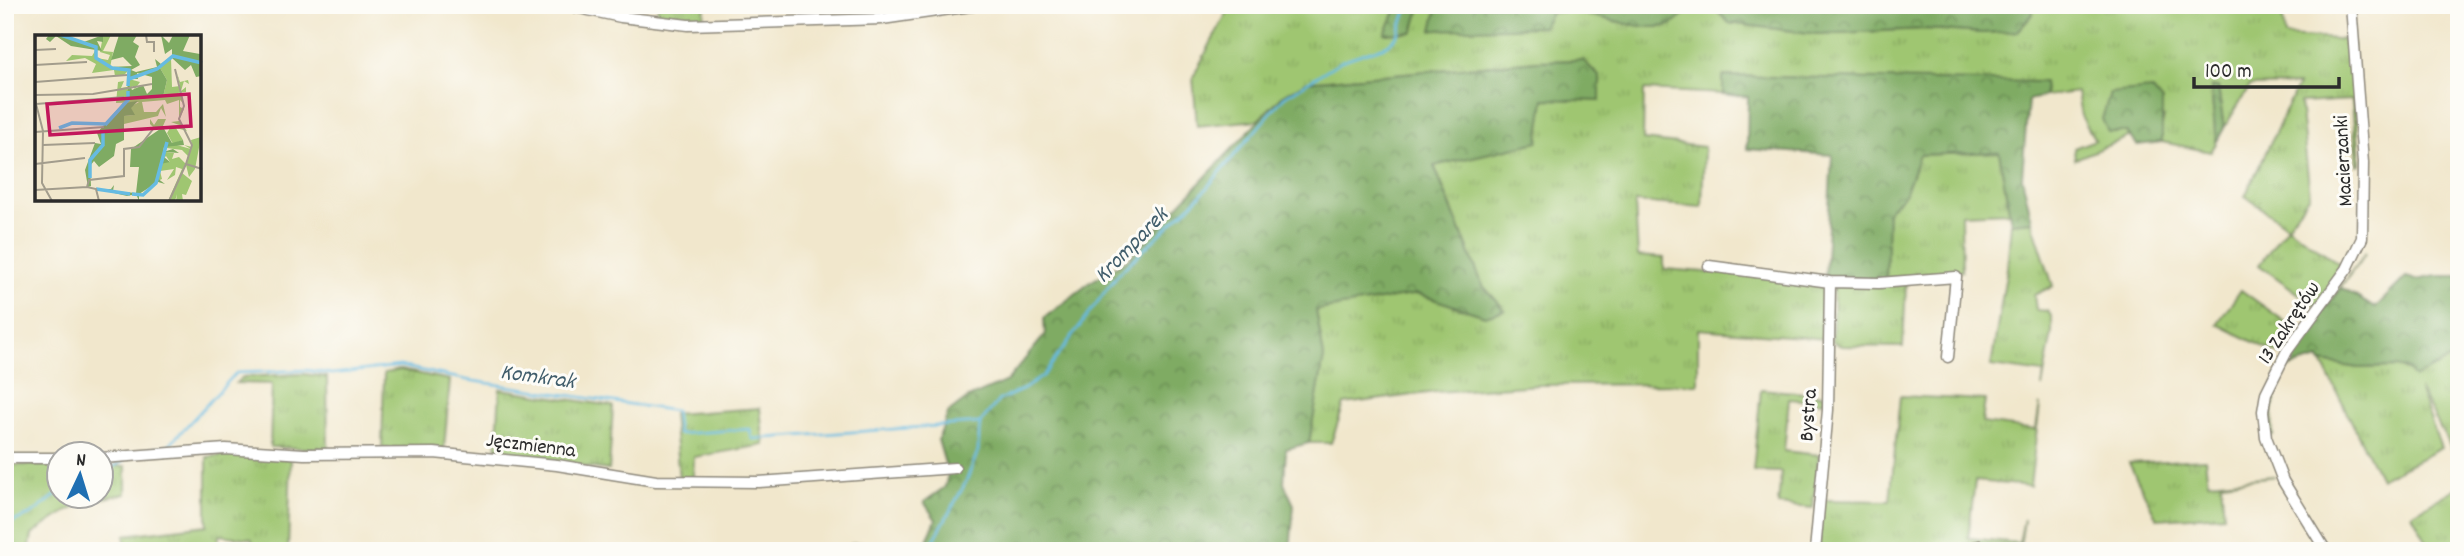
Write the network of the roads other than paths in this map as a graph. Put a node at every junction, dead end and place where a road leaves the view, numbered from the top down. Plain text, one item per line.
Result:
1 (565, 5) edge
2 (978, 5) edge
3 (2351, 5) edge
4 (2364, 231) joint
5 (1709, 266) dead end
6 (1830, 282) junction
7 (1948, 357) dead end
8 (5, 458) edge
9 (46, 458) edge
10 (116, 458) edge
11 (955, 468) dead end
12 (1815, 551) edge
13 (1955, 551) edge
14 (2031, 551) edge
15 (2326, 551) edge

1 - 2 street
3 - 4 street, Macierzanki
4 - 15 street, 13 Zakrętów
5 - 6 street
6 - 7 street
6 - 12 street, Bystra
8 - 9 street
10 - 11 street, Jęczmienna
13 - 14 street

